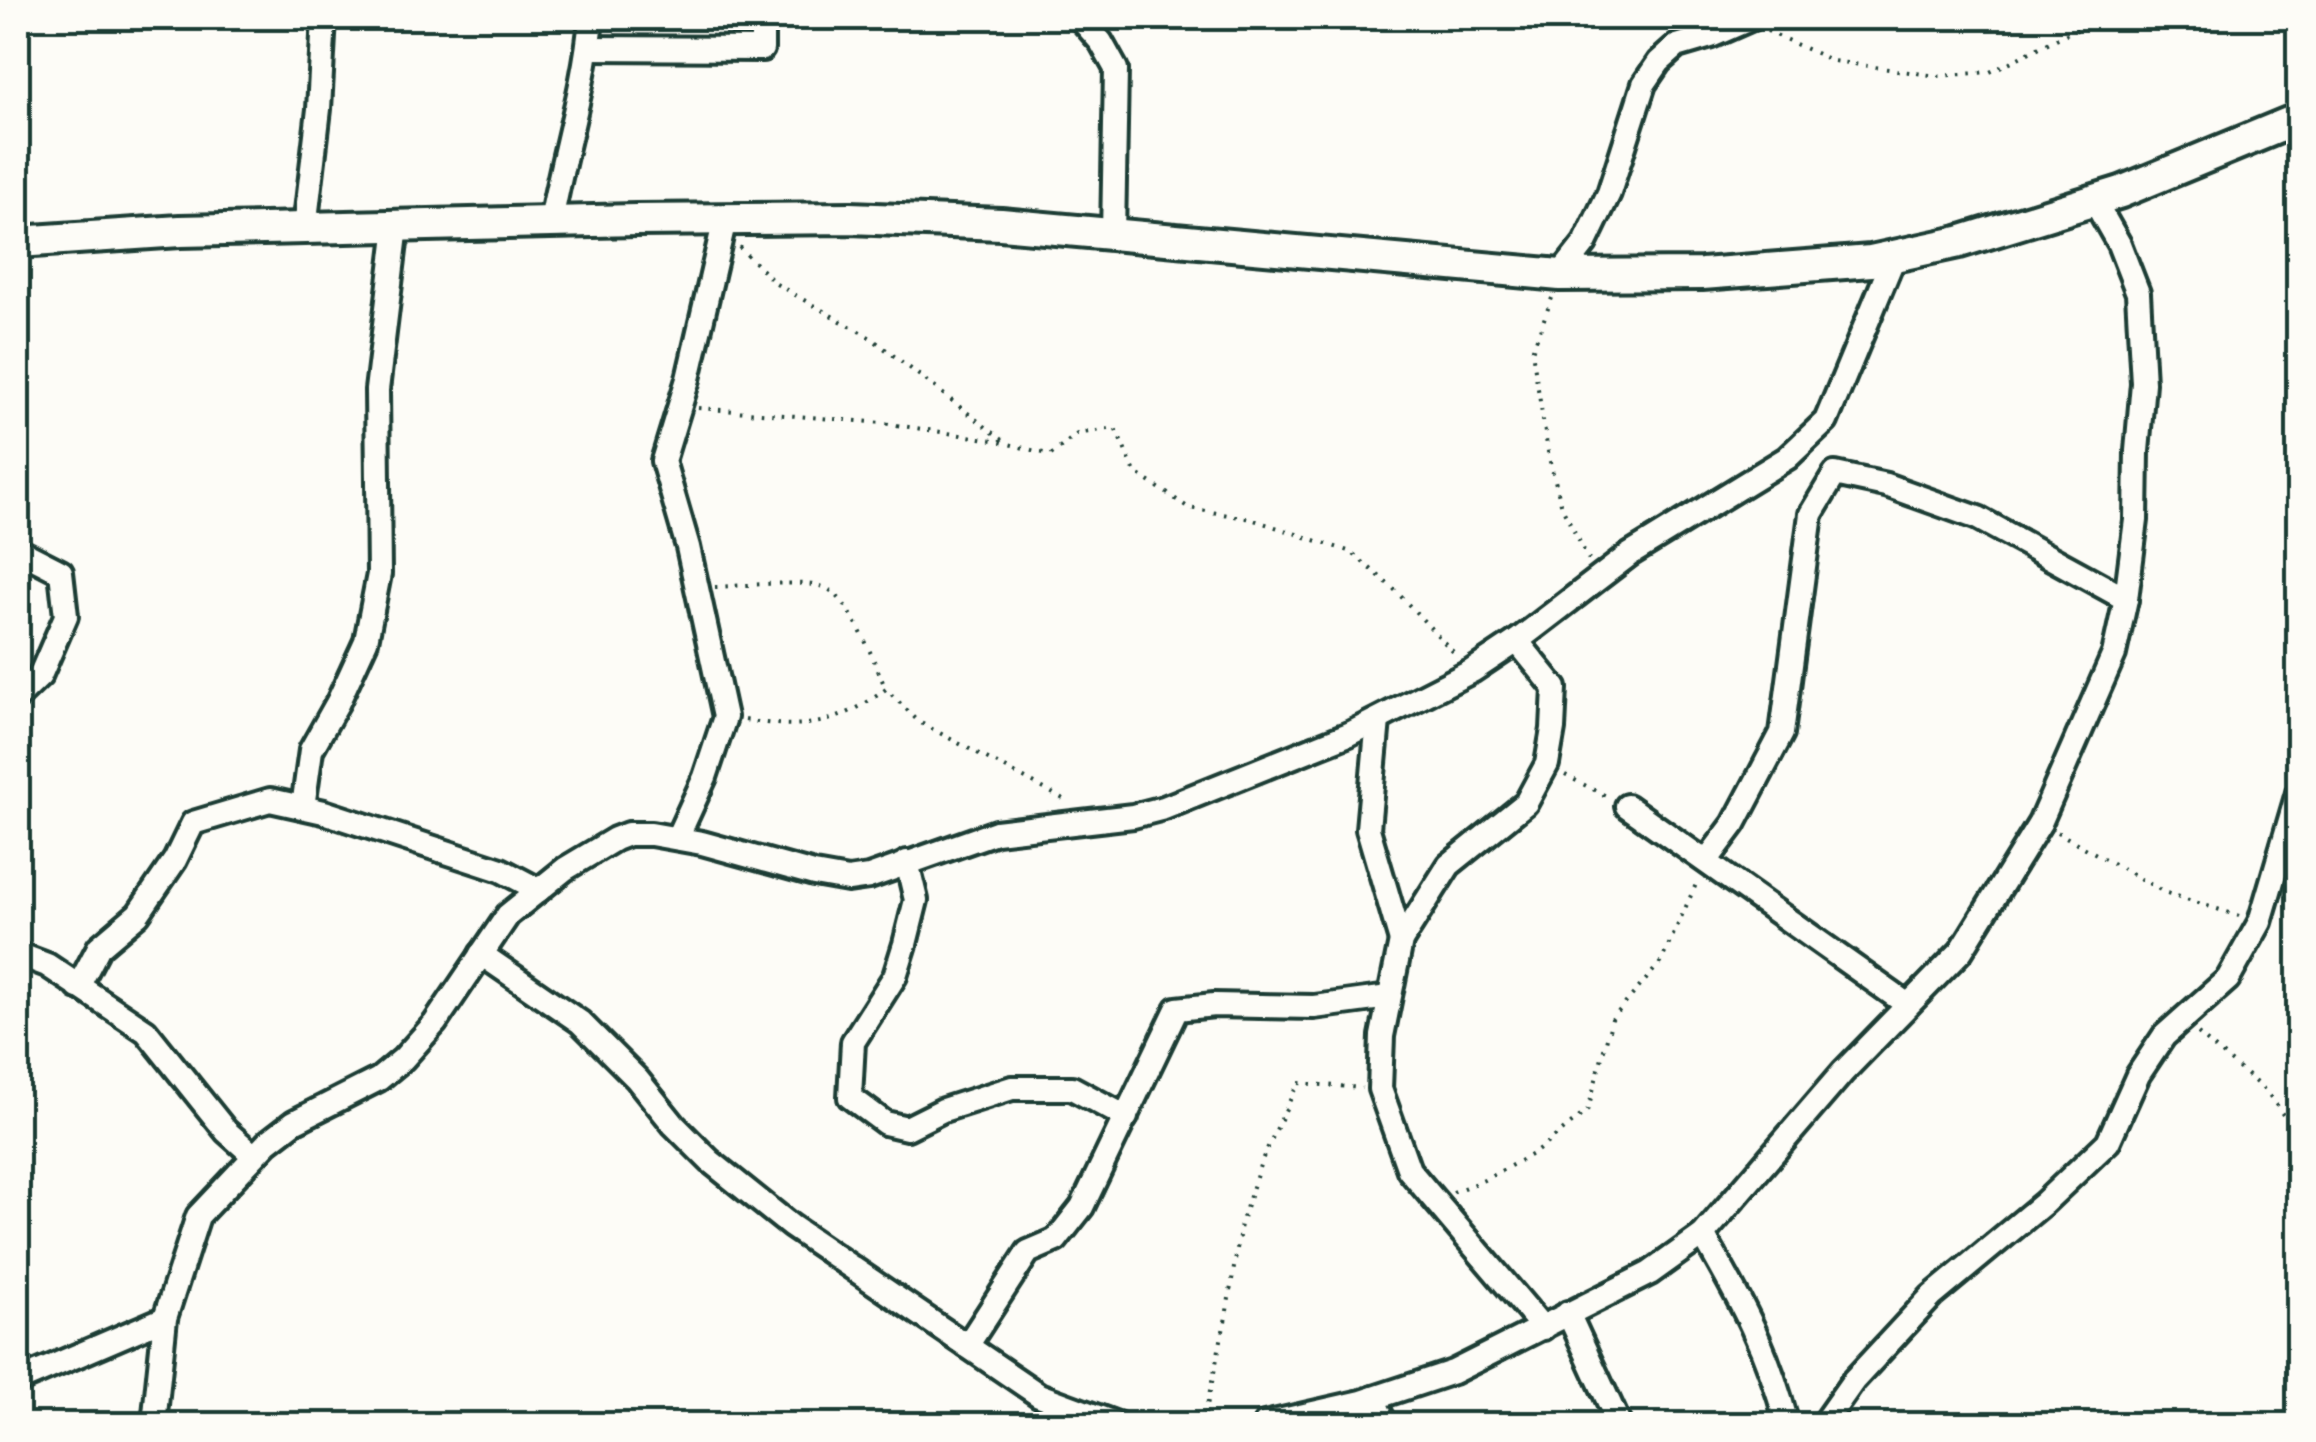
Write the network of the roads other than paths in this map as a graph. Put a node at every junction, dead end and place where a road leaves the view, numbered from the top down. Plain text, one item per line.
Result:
1 (324, 18) edge
2 (591, 18) edge
3 (762, 18) edge
4 (1080, 18) edge
5 (1746, 19) edge
6 (588, 48) junction
7 (2298, 119) edge
8 (2094, 200) junction
9 (726, 219) junction
10 (551, 222) junction
11 (397, 226) junction
12 (305, 228) junction
13 (1114, 235) junction
14 (18, 242) edge
15 (1894, 257) junction
16 (1560, 275) junction
17 (18, 550) edge
18 (2126, 598) junction
19 (1517, 642) junction
20 (18, 697) edge
21 (1378, 720) junction
22 (2298, 794) edge
23 (1628, 806) road end
24 (303, 807) junction
25 (676, 838) junction
26 (1707, 860) junction
27 (907, 862) junction
28 (539, 890) junction
29 (1401, 940) junction
30 (18, 954) edge
31 (481, 954) junction
32 (78, 986) junction
33 (1389, 997) junction
34 (1908, 1005) junction
35 (1126, 1117) junction
36 (254, 1156) junction
37 (1704, 1236) junction
38 (1568, 1314) junction
39 (164, 1318) junction
40 (1543, 1328) junction
41 (967, 1346) junction
42 (18, 1381) edge
43 (1373, 1398) junction
44 (154, 1424) edge
45 (1117, 1424) edge
46 (1265, 1424) edge
47 (1385, 1424) edge
48 (1619, 1424) edge
49 (1787, 1424) edge
50 (1823, 1424) edge

1 - 12 street
2 - 6 street
3 - 6 street
4 - 13 street
5 - 16 street
6 - 10 street
7 - 8 main road
8 - 15 main road
8 - 18 street
9 - 10 main road
9 - 13 main road
9 - 25 street
10 - 11 main road
11 - 12 main road
11 - 24 street
12 - 14 main road
13 - 16 main road
15 - 16 main road
15 - 19 street
17 - 20 street
18 - 26 street
18 - 34 street
19 - 21 street
19 - 29 street
21 - 27 street
21 - 29 street
22 - 50 street
23 - 26 street
24 - 28 street
24 - 32 street
25 - 27 street
25 - 28 street
26 - 34 street
27 - 35 street
28 - 31 street
29 - 33 street
30 - 32 street
31 - 36 street
31 - 41 street
32 - 36 street
33 - 35 street
33 - 40 street
34 - 37 street
35 - 41 street
36 - 39 street
37 - 38 street
37 - 49 street
38 - 40 street
38 - 48 street
39 - 42 street
39 - 44 street
40 - 43 street
41 - 45 street
43 - 46 street
43 - 47 street

